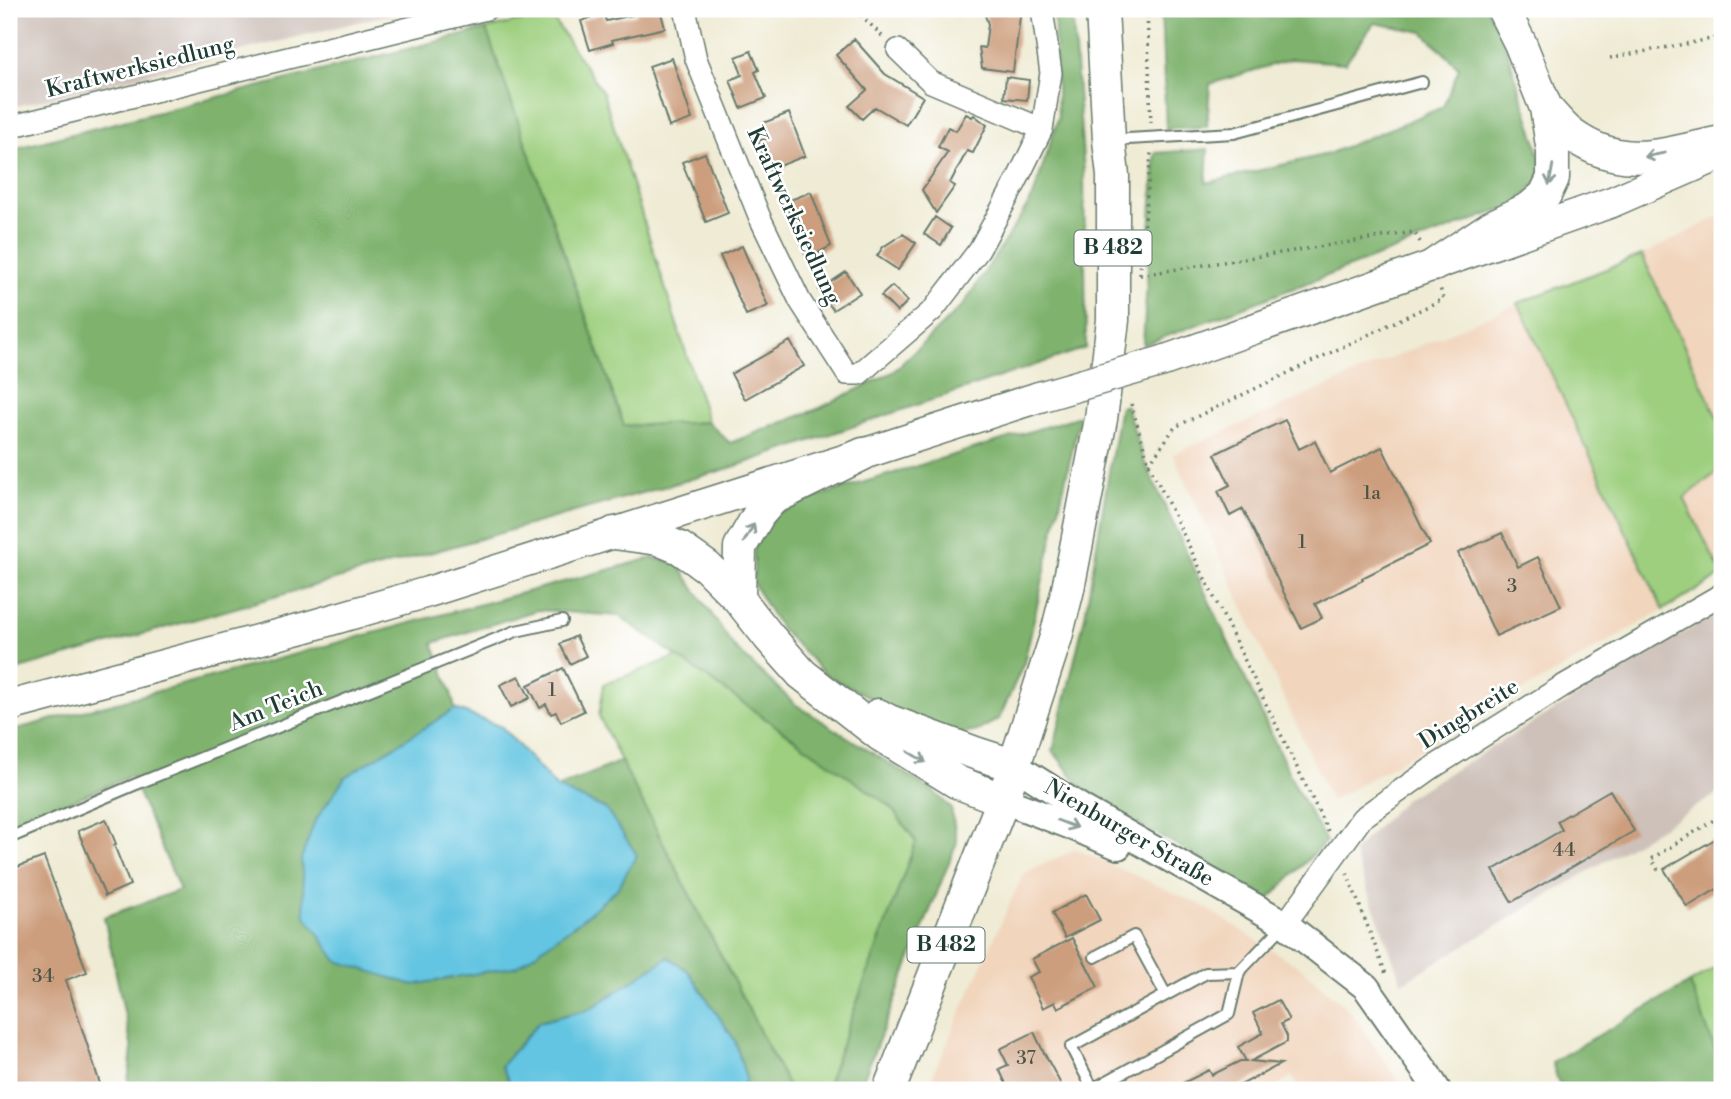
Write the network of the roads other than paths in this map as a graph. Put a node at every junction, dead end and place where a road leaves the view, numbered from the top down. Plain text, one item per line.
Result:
1 (486, 9) edge
2 (685, 9) edge
3 (1042, 9) edge
4 (1102, 9) edge
5 (1503, 9) edge
6 (898, 50) road end
7 (1422, 82) dead end
8 (1546, 108) junction
9 (10, 127) edge
10 (1042, 130) junction
11 (1109, 140) junction
12 (1722, 142) edge
13 (1722, 154) edge
14 (1434, 265) junction
15 (863, 454) junction
16 (614, 533) junction
17 (1722, 594) edge
18 (739, 599) junction
19 (562, 621) dead end
20 (802, 674) junction
21 (9, 706) edge
22 (1015, 766) junction
23 (1003, 800) junction
24 (9, 838) edge
25 (1244, 900) junction
26 (1285, 924) junction
27 (1095, 957) dead end
28 (1239, 972) junction
29 (1166, 995) junction
30 (890, 1090) edge
31 (1437, 1090) edge

1 - 9 street, Kraftwerksiedlung
2 - 10 street, Kraftwerksiedlung
3 - 10 street, Kraftwerksiedlung
4 - 11 main road, B 482
5 - 8 main road
6 - 10 street
7 - 11 lane
12 -> 8 main road
8 -> 14 main road
11 - 22 main road, B 482
13 - 14 main road
14 - 15 main road, bridge
15 - 16 main road
18 -> 15 main road
16 - 18 main road
16 - 21 main road
17 - 26 street, Dingbreite
18 - 20 main road
19 - 24 lane, Am Teich
20 - 22 main road
20 -> 23 main road
22 - 23 main road, B 482
22 - 25 street, Nienburger Straße
23 -> 25 street, Nienburger Straße
23 - 30 main road, B 482
25 - 26 street, Nienburger Straße
26 - 28 lane
26 - 31 street, Nienburger Straße
27 - 29 lane
28 - 29 lane
28 - 29 lane

